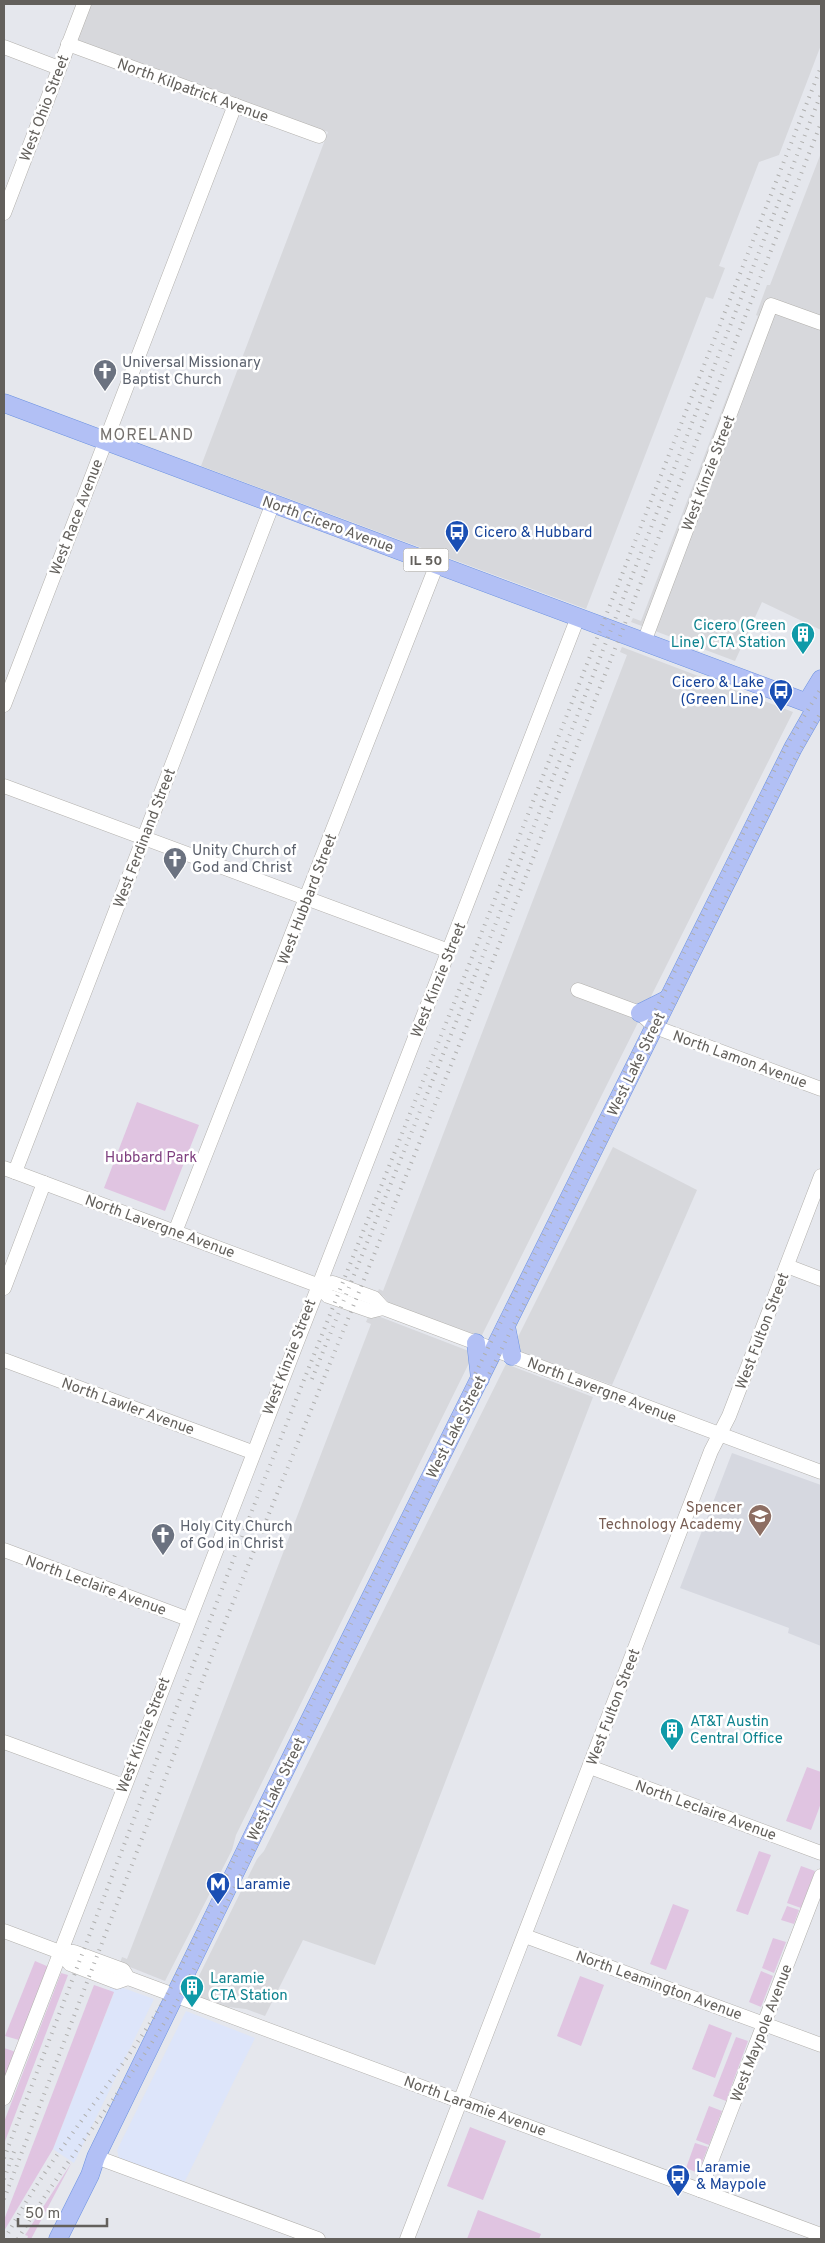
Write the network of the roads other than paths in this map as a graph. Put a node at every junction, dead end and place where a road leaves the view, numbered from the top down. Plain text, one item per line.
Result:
1 (84, 4) edge
2 (68, 44) junction
3 (4, 47) edge
4 (59, 68) junction
5 (235, 105) junction
6 (319, 136) dead end
7 (4, 213) edge
8 (821, 323) edge
9 (4, 403) edge
10 (106, 441) junction
11 (274, 503) junction
12 (437, 564) junction
13 (578, 617) junction
14 (644, 642) junction
15 (821, 679) edge
16 (817, 704) edge
17 (4, 705) edge
18 (4, 786) edge
19 (144, 838) junction
20 (308, 899) junction
21 (449, 951) junction
22 (578, 990) dead end
23 (668, 999) junction
24 (640, 1013) junction
25 (655, 1027) junction
26 (821, 1089) edge
27 (9, 1170) edge
28 (821, 1176) edge
29 (44, 1183) junction
30 (175, 1232) junction
31 (787, 1266) junction
32 (821, 1279) edge
33 (527, 1283) junction
34 (317, 1285) junction
35 (4, 1288) edge
36 (495, 1350) junction
37 (4, 1360) edge
38 (458, 1422) junction
39 (719, 1434) junction
40 (252, 1452) junction
41 (821, 1472) edge
42 (4, 1550) edge
43 (188, 1619) junction
44 (4, 1742) edge
45 (590, 1767) junction
46 (124, 1786) junction
47 (821, 1853) edge
48 (821, 1876) edge
49 (4, 1931) edge
50 (525, 1936) junction
51 (60, 1952) junction
52 (175, 1995) junction
53 (764, 2024) junction
54 (821, 2045) edge
55 (4, 2098) edge
56 (460, 2101) junction
57 (96, 2157) junction
58 (700, 2190) junction
59 (821, 2235) edge
60 (47, 2239) edge
61 (58, 2239) edge
62 (318, 2239) edge
63 (406, 2239) edge

1 - 2 street, West Ohio Street
2 - 4 street, West Ohio Street
2 - 5 street, North Kilpatrick Avenue
3 - 4 street
4 - 7 street, West Ohio Street
5 - 6 street, North Kilpatrick Avenue
5 - 10 street, West Race Avenue
8 - 14 street, West Kinzie Street
9 - 10 main road, North Cicero Avenue / IL 50
10 - 11 main road, North Cicero Avenue / IL 50
10 - 17 street, West Race Avenue
11 - 12 main road, North Cicero Avenue / IL 50
11 - 19 street, West Ferdinand Street
12 - 13 main road, North Cicero Avenue / IL 50
12 - 20 street, West Hubbard Street
13 - 14 main road, North Cicero Avenue / IL 50
13 - 21 street, West Kinzie Street
14 - 16 main road, North Cicero Avenue / IL 50
15 - 16 main road, West Lake Street
16 - 23 main road, West Lake Street
18 - 19 street
19 - 20 street
19 - 27 street, West Ferdinand Street
20 - 21 street
20 - 30 street, West Hubbard Street
21 - 34 street, West Kinzie Street
22 - 24 street, North Lamon Avenue
23 - 24 main road
23 - 25 main road, West Lake Street
24 - 25 street, North Lamon Avenue
25 - 26 street, North Lamon Avenue
25 - 33 main road, West Lake Street
27 - 29 street, North Lavergne Avenue
28 - 31 street, West Fulton Street
29 - 30 street, North Lavergne Avenue
29 - 35 street
30 - 34 street, North Lavergne Avenue
31 - 32 street
31 - 39 street, West Fulton Street
33 - 36 main road, West Lake Street
33 - 36 main road
34 - 36 street, North Lavergne Avenue
34 - 40 street, West Kinzie Street
36 - 38 main road, West Lake Street
36 - 38 main road
36 - 39 street, North Lavergne Avenue
37 - 40 street, North Lawler Avenue
38 - 52 main road, West Lake Street
39 - 41 street, North Lavergne Avenue
39 - 45 street, West Fulton Street
40 - 43 street, West Kinzie Street
42 - 43 street, North Leclaire Avenue
43 - 46 street, West Kinzie Street
44 - 46 street
45 - 47 street, North Leclaire Avenue
45 - 50 street, West Fulton Street
46 - 51 street, West Kinzie Street
48 - 53 street, West Maypole Avenue
49 - 51 street, North Laramie Avenue
50 - 53 street, North Leamington Avenue
50 - 56 street, West Fulton Street
51 - 52 street, North Laramie Avenue
51 - 55 street, West Kinzie Street
52 - 56 street, North Laramie Avenue
52 - 57 main road, West Lake Street
53 - 54 street, North Leamington Avenue
53 - 58 street, West Maypole Avenue
56 - 58 street, North Laramie Avenue
56 - 63 street, West Fulton Street
57 - 60 main road, West Lake Street
57 - 61 main road, West Lake Street
57 - 62 street
58 - 59 street, North Laramie Avenue

